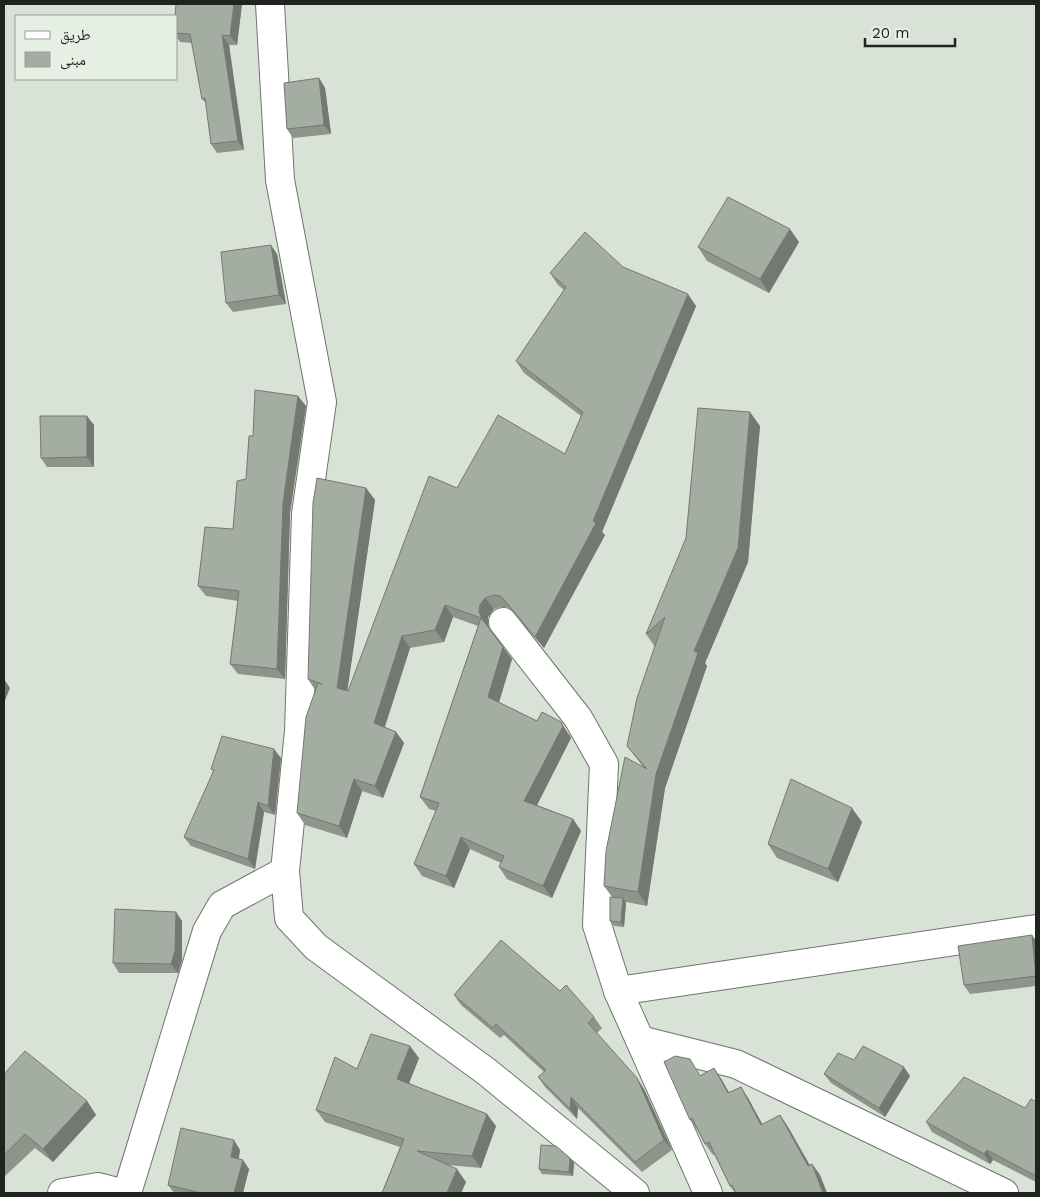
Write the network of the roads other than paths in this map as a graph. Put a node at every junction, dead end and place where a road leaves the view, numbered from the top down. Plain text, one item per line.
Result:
1 (270, 4) edge
2 (503, 622) dead end
3 (285, 870) junction
4 (1036, 929) edge
5 (618, 992) junction
6 (640, 1040) junction
7 (62, 1193) edge
8 (121, 1193) edge
9 (127, 1193) edge
10 (636, 1193) edge
11 (708, 1193) edge
12 (1004, 1193) edge

1 - 3 street
2 - 5 street
3 - 9 street
3 - 10 street
4 - 5 street
5 - 6 street
6 - 11 street
6 - 12 street
7 - 8 street

